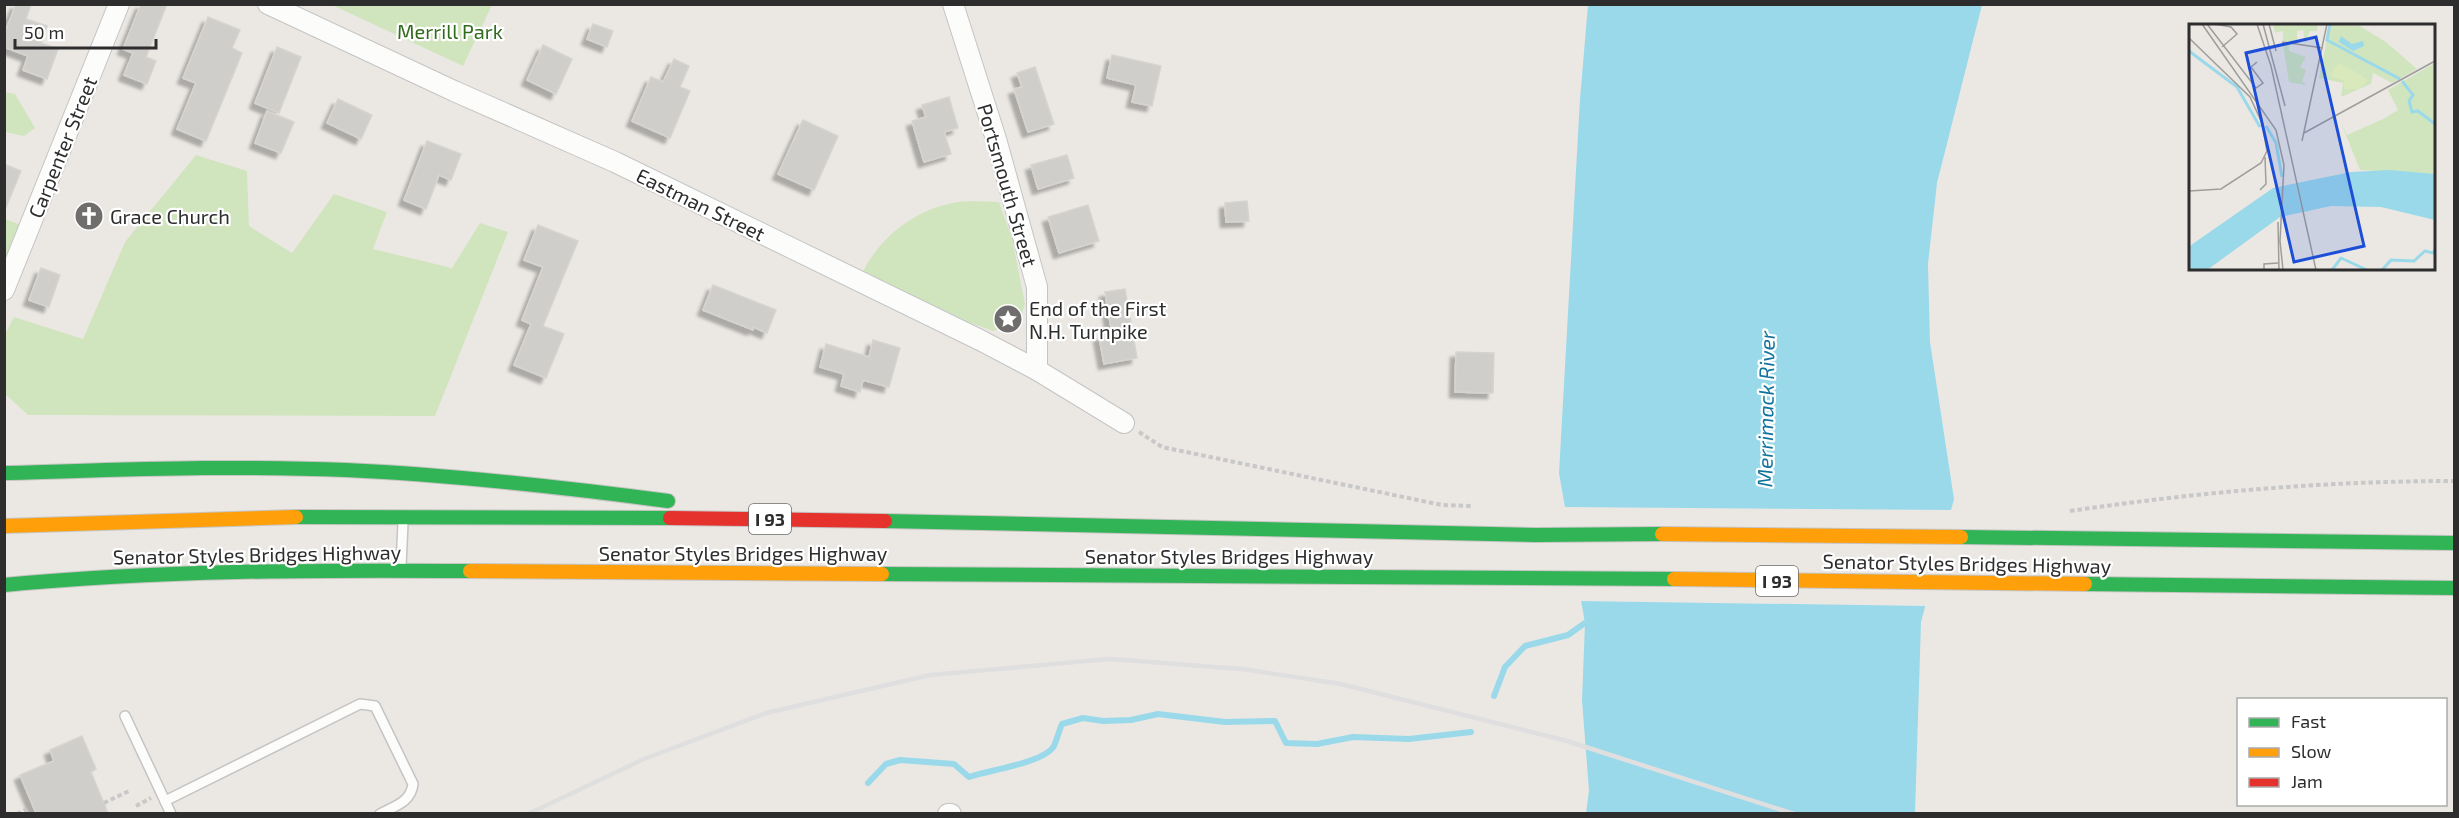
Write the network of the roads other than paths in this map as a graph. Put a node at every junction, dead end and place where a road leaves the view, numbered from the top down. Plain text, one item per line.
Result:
1 (119, 4) edge
2 (268, 4) edge
3 (953, 4) edge
4 (4, 290) edge
5 (1037, 370) junction
6 (1124, 423) road end
7 (4, 473) edge
8 (403, 516) junction
9 (800, 519) junction
10 (4, 526) edge
11 (2454, 543) edge
12 (400, 571) junction
13 (4, 585) edge
14 (2454, 588) edge
15 (124, 716) dead end
16 (165, 801) junction
17 (171, 813) edge
18 (380, 813) edge

1 - 4 street, Carpenter Street
2 - 5 street, Eastman Street
3 - 5 street, Portsmouth Street
5 - 6 street, Eastman Street
7 - 9 highway
8 - 9 highway, I 93
8 - 10 highway, I 93
8 - 12 lane
9 - 11 highway, I 93
12 - 13 highway, Senator Styles Bridges Highway / I 93
12 - 14 highway, Senator Styles Bridges Highway / I 93
15 - 16 lane
16 - 17 lane
16 - 18 lane

